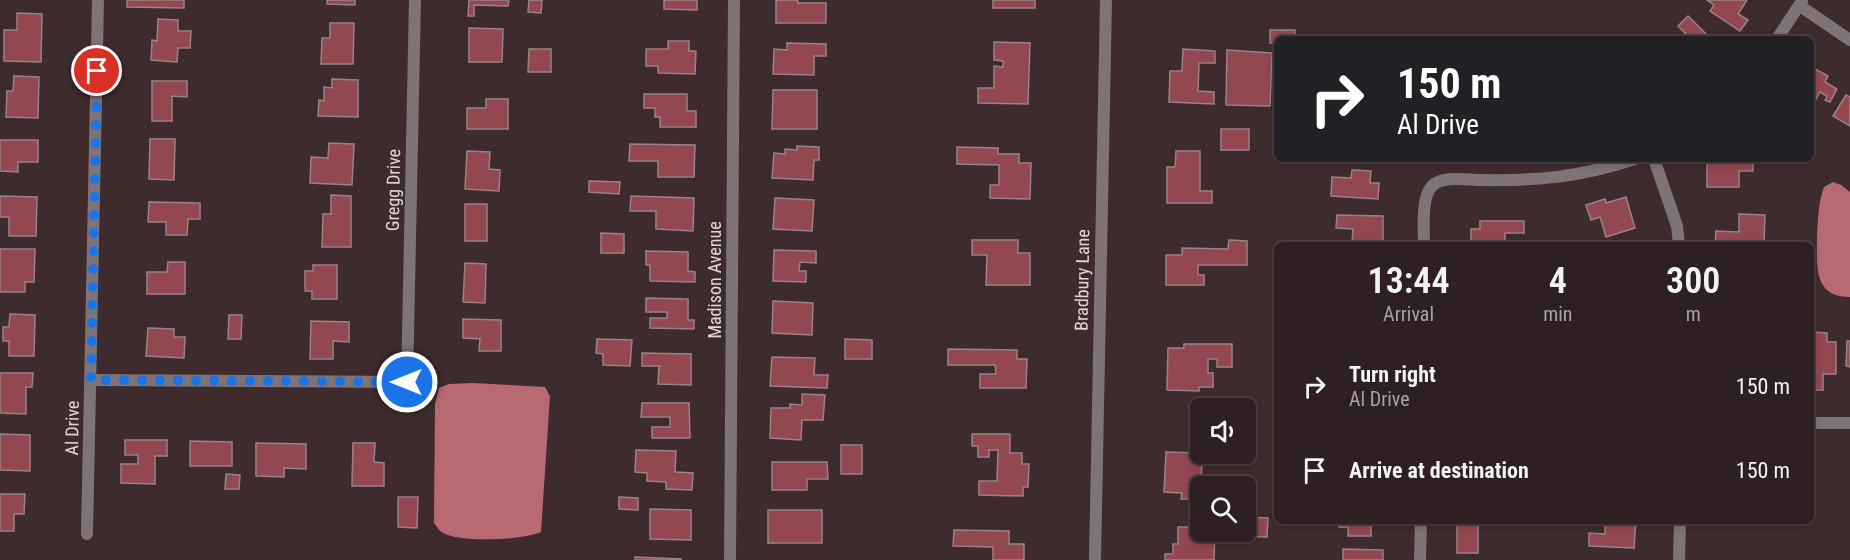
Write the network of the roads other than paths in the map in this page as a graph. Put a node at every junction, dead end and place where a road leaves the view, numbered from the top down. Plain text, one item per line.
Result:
1 (98, 0) edge
2 (415, 0) edge
3 (734, 0) edge
4 (1106, 0) edge
5 (1801, 3) edge
6 (1779, 36) edge
7 (1850, 40) edge
8 (1625, 162) edge
9 (1655, 162) edge
10 (1424, 242) edge
11 (1679, 242) edge
12 (91, 380) junction
13 (1814, 423) edge
14 (1850, 423) edge
15 (1421, 524) edge
16 (1680, 524) edge
17 (87, 534) dead end
18 (730, 560) edge
19 (1095, 560) edge
20 (1420, 560) edge
21 (1679, 560) edge

1 - 12 street, Al Drive
2 - 12 street, Gregg Drive
3 - 18 street, Madison Avenue
4 - 19 street, Bradbury Lane
5 - 6 street
5 - 7 street
8 - 10 street
9 - 11 street
12 - 17 street, Al Drive
13 - 14 street
15 - 20 street
16 - 21 street

